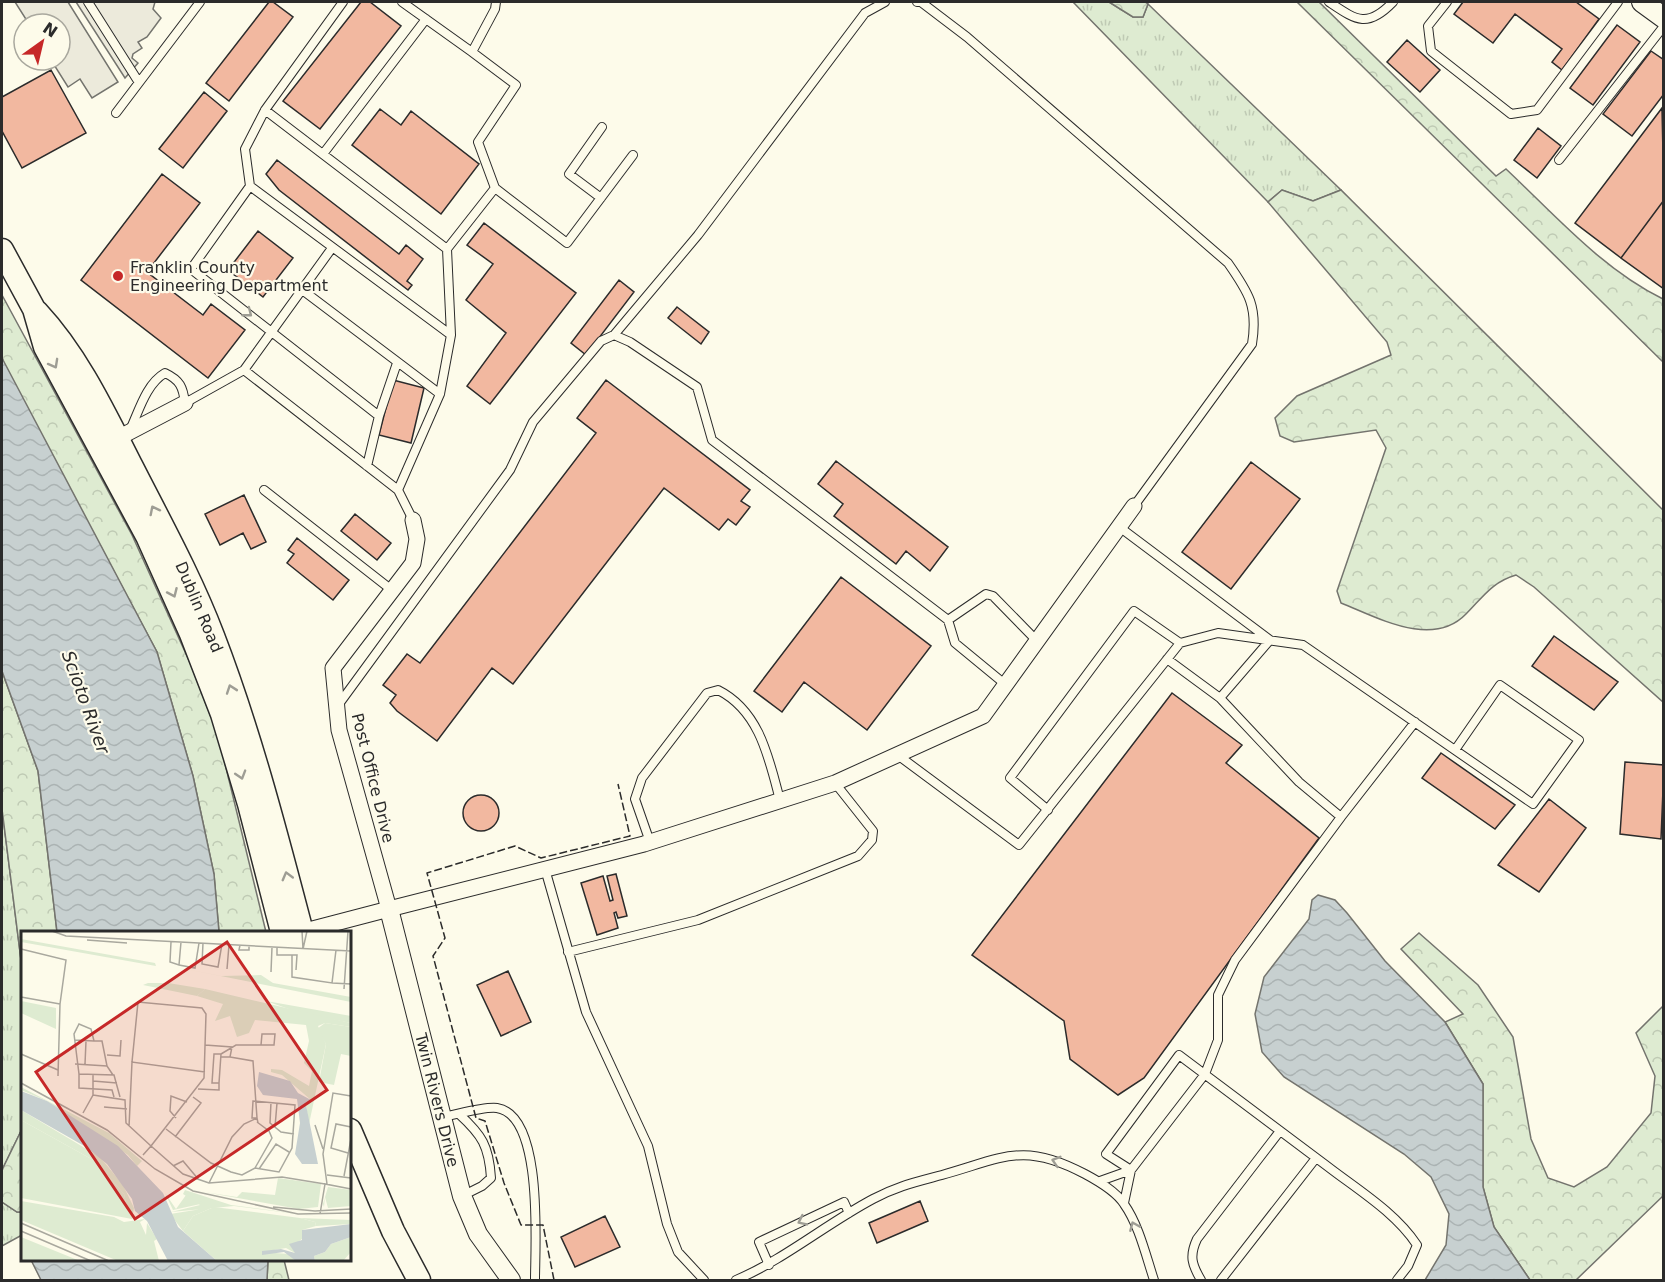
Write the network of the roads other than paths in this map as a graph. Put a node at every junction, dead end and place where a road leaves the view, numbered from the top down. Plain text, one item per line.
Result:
1 (88, 2) edge
2 (200, 2) edge
3 (343, 2) edge
4 (402, 2) edge
5 (496, 2) edge
6 (885, 2) edge
7 (917, 2) edge
8 (1329, 2) edge
9 (1393, 2) edge
10 (1447, 2) edge
11 (1618, 2) edge
12 (1642, 2) edge
13 (1664, 18) edge
14 (426, 19) junction
15 (1664, 26) edge
16 (472, 52) junction
17 (138, 81) junction
18 (265, 110) junction
19 (116, 113) dead end
20 (602, 127) dead end
21 (323, 154) junction
22 (633, 155) dead end
23 (1559, 159) dead end
24 (250, 186) junction
25 (495, 188) junction
26 (601, 198) junction
27 (332, 248) junction
28 (447, 249) junction
29 (2, 250) edge
30 (301, 289) junction
31 (34, 309) junction
32 (271, 332) junction
33 (451, 334) junction
34 (614, 335) junction
35 (397, 363) junction
36 (244, 370) junction
37 (440, 394) junction
38 (185, 403) junction
39 (379, 416) junction
40 (124, 435) junction
41 (367, 466) junction
42 (264, 490) dead end
43 (398, 490) junction
44 (1134, 506) joint
45 (413, 520) joint
46 (1118, 526) junction
47 (394, 592) junction
48 (948, 620) junction
49 (1270, 640) junction
50 (1037, 641) junction
51 (1180, 643) junction
52 (1167, 659) junction
53 (1006, 685) junction
54 (1220, 698) junction
55 (336, 707) junction
56 (1415, 722) junction
57 (1455, 750) junction
58 (899, 756) junction
59 (835, 783) junction
60 (780, 800) junction
61 (1048, 810) junction
62 (1341, 817) junction
63 (650, 842) junction
64 (545, 869) junction
65 (389, 909) junction
66 (295, 931) edge
67 (295, 931) edge
68 (299, 931) edge
69 (568, 952) junction
70 (1204, 1074) junction
71 (459, 1114) junction
72 (441, 1118) junction
73 (1280, 1131) junction
74 (351, 1132) edge
75 (1316, 1158) junction
76 (1131, 1170) junction
77 (1100, 1181) junction
78 (462, 1196) junction
79 (1124, 1203) junction
80 (849, 1213) junction
81 (769, 1265) junction
82 (415, 1279) edge
83 (511, 1281) edge
84 (535, 1281) edge
85 (704, 1281) edge
86 (736, 1281) edge
87 (1154, 1281) edge
88 (1201, 1281) edge
89 (1221, 1281) edge
90 (1397, 1281) edge

1 - 17 lane
2 - 17 lane
3 - 18 lane
4 - 14 lane
5 - 16 lane
6 - 34 lane
7 - 44 lane
8 - 9 lane
10 - 11 lane
12 - 13 main road
14 - 16 lane
14 - 21 lane
15 - 23 lane
16 - 25 lane
17 - 19 lane
18 - 21 lane
18 - 24 lane
20 - 26 lane
21 - 28 lane
22 - 26 lane
24 - 27 lane
24 -> 32 lane
25 - 26 lane
25 - 28 lane
27 - 30 lane
27 - 33 lane
28 - 33 lane
29 - 31 main road, Dublin Road
30 - 32 lane
30 - 35 lane
31 - 40 main road, Dublin Road
31 -> 66 main road, Dublin Road
32 - 36 lane
32 - 39 lane
33 - 37 lane
34 - 48 lane
34 - 55 lane
35 - 37 lane
35 - 39 lane
36 - 38 lane
36 - 41 lane
37 - 43 lane
38 - 40 street
38 - 40 lane
39 - 41 lane
67 -> 40 main road, Dublin Road
41 - 43 lane
42 - 47 lane
43 - 45 lane
44 - 46 street
45 - 47 street, Post Office Drive
46 - 49 lane
46 - 50 street
47 - 55 street, Post Office Drive
48 - 50 lane
48 - 53 lane
49 - 51 lane
49 - 54 lane
49 - 56 lane
50 - 53 street
51 - 52 lane
51 - 61 lane
52 - 54 lane
52 - 61 lane
53 - 58 street
54 - 62 lane
55 - 65 street, Post Office Drive
56 - 57 lane
56 - 62 lane
57 - 57 lane
58 - 59 street
58 - 61 lane
59 - 60 street
59 - 69 lane
60 - 63 street
60 - 63 lane
62 - 70 lane
63 - 64 street
64 - 65 street
64 - 69 lane
65 - 68 street
65 - 72 street, Twin Rivers Drive
69 - 85 lane
70 - 73 lane
70 - 76 lane
70 - 76 lane
71 - 72 lane
71 - 78 lane
71 - 84 lane
72 - 78 street, Twin Rivers Drive
73 - 75 lane
73 - 88 lane
74 - 82 main road
75 - 89 lane
75 - 90 lane
76 - 77 lane
76 - 79 lane
77 - 79 lane
77 -> 80 lane
78 - 83 street, Twin Rivers Drive
87 -> 79 lane
80 - 81 lane
80 -> 81 lane
81 - 86 lane

